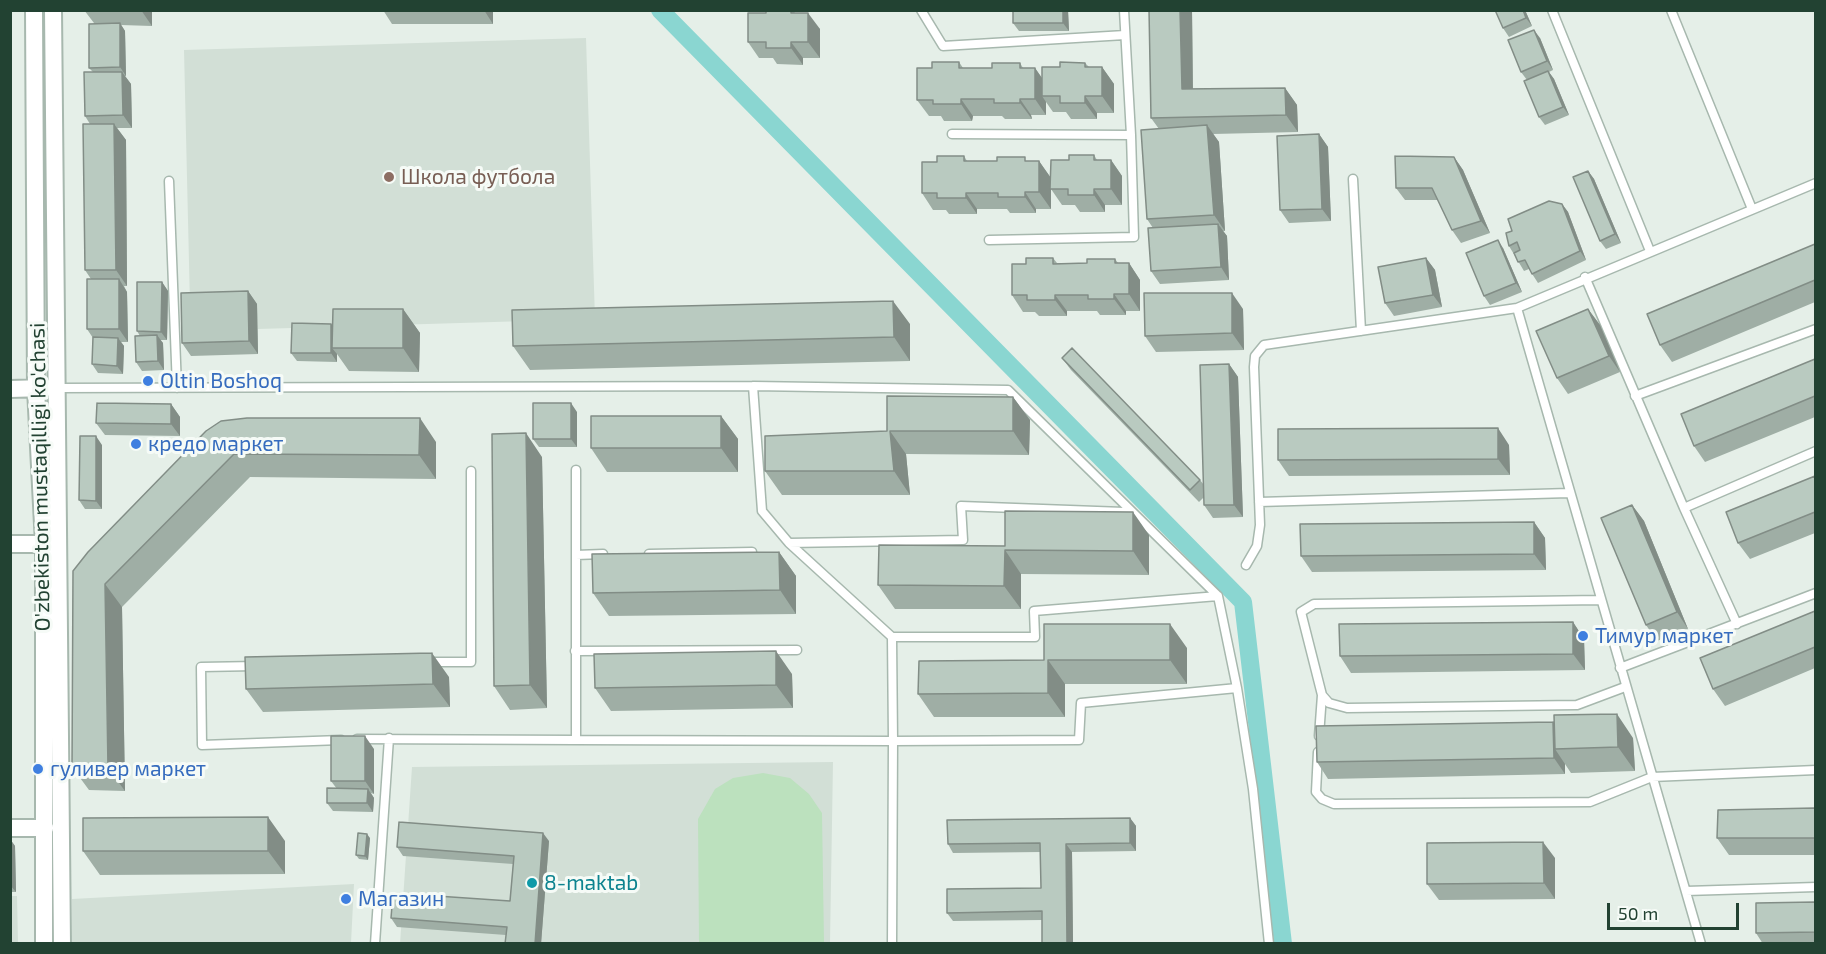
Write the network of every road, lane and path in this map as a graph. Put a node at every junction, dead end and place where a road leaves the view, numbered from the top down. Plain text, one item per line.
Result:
1 (34, 10) edge
2 (53, 10) edge
3 (921, 10) edge
4 (1124, 10) edge
5 (1552, 10) edge
6 (1671, 10) edge
7 (1125, 35) junction
8 (952, 134) dead end
9 (1131, 135) junction
10 (1353, 179) dead end
11 (169, 180) dead end
12 (1815, 183) edge
13 (1752, 209) junction
14 (989, 240) dead end
15 (1650, 251) junction
16 (1585, 277) junction
17 (1517, 308) junction
18 (1815, 329) edge
19 (1361, 331) junction
20 (753, 386) junction
21 (57, 388) junction
22 (177, 388) junction
23 (10, 389) edge
24 (36, 389) junction
25 (1635, 396) junction
26 (1815, 451) edge
27 (576, 470) dead end
28 (471, 471) dead end
29 (1569, 493) junction
30 (1259, 502) junction
31 (1684, 508) junction
32 (1133, 512) junction
33 (789, 543) junction
34 (10, 544) edge
35 (44, 544) junction
36 (752, 552) edge
37 (611, 554) edge
38 (635, 554) edge
39 (576, 555) junction
40 (1246, 565) dead end
41 (1815, 593) edge
42 (1218, 596) junction
43 (1600, 600) junction
44 (1737, 624) junction
45 (892, 637) junction
46 (797, 650) dead end
47 (575, 651) junction
48 (424, 663) edge
49 (271, 666) edge
50 (1620, 668) junction
51 (1625, 687) junction
52 (1237, 688) junction
53 (1322, 695) junction
54 (389, 738) junction
55 (576, 740) junction
56 (893, 741) junction
57 (1815, 770) edge
58 (1652, 777) junction
59 (10, 828) edge
60 (45, 828) junction
61 (1815, 887) edge
62 (1686, 891) junction
63 (44, 944) edge
64 (62, 944) edge
65 (375, 944) edge
66 (892, 944) edge
67 (1269, 944) edge
68 (1701, 944) edge

1 - 24 street, O'zbekiston mustaqilligi ko'chasi
2 - 21 street, O'zbekiston mustaqilligi ko'chasi
3 - 7 lane
4 - 7 lane
5 - 15 lane
6 - 13 lane
7 - 9 lane
8 - 9 lane
9 - 14 lane
10 - 19 lane
11 - 22 lane
12 - 13 lane
13 - 15 lane
15 - 16 lane
16 - 17 lane
16 - 25 lane
17 - 19 lane
17 - 29 lane
18 - 25 lane
19 - 30 lane
20 - 22 lane
20 - 32 lane
20 - 33 lane
21 - 22 lane
21 - 24 street
21 - 64 street, O'zbekiston mustaqilligi ko'chasi
23 - 24 street
24 - 35 street, O'zbekiston mustaqilligi ko'chasi
25 - 31 lane
26 - 31 lane
27 - 39 lane
28 - 48 lane
29 - 30 lane
29 - 43 lane
30 - 40 lane
31 - 44 lane
32 - 33 lane
32 - 42 lane
33 - 45 lane
34 - 35 street
35 - 60 street, O'zbekiston mustaqilligi ko'chasi
36 - 38 lane
37 - 39 lane
39 - 47 lane
41 - 44 lane
42 - 45 lane
42 - 52 lane
43 - 50 lane
43 - 53 lane
44 - 50 lane
45 - 56 lane
46 - 47 lane
47 - 55 lane
49 - 54 lane
50 - 51 lane
51 - 53 lane
51 - 58 lane
52 - 56 lane
52 - 67 lane
53 - 58 lane
54 - 55 lane
54 - 65 lane
55 - 56 lane
56 - 66 lane
57 - 58 lane
58 - 62 lane
59 - 60 street
60 - 63 street, O'zbekiston mustaqilligi ko'chasi
61 - 62 lane
62 - 68 lane

